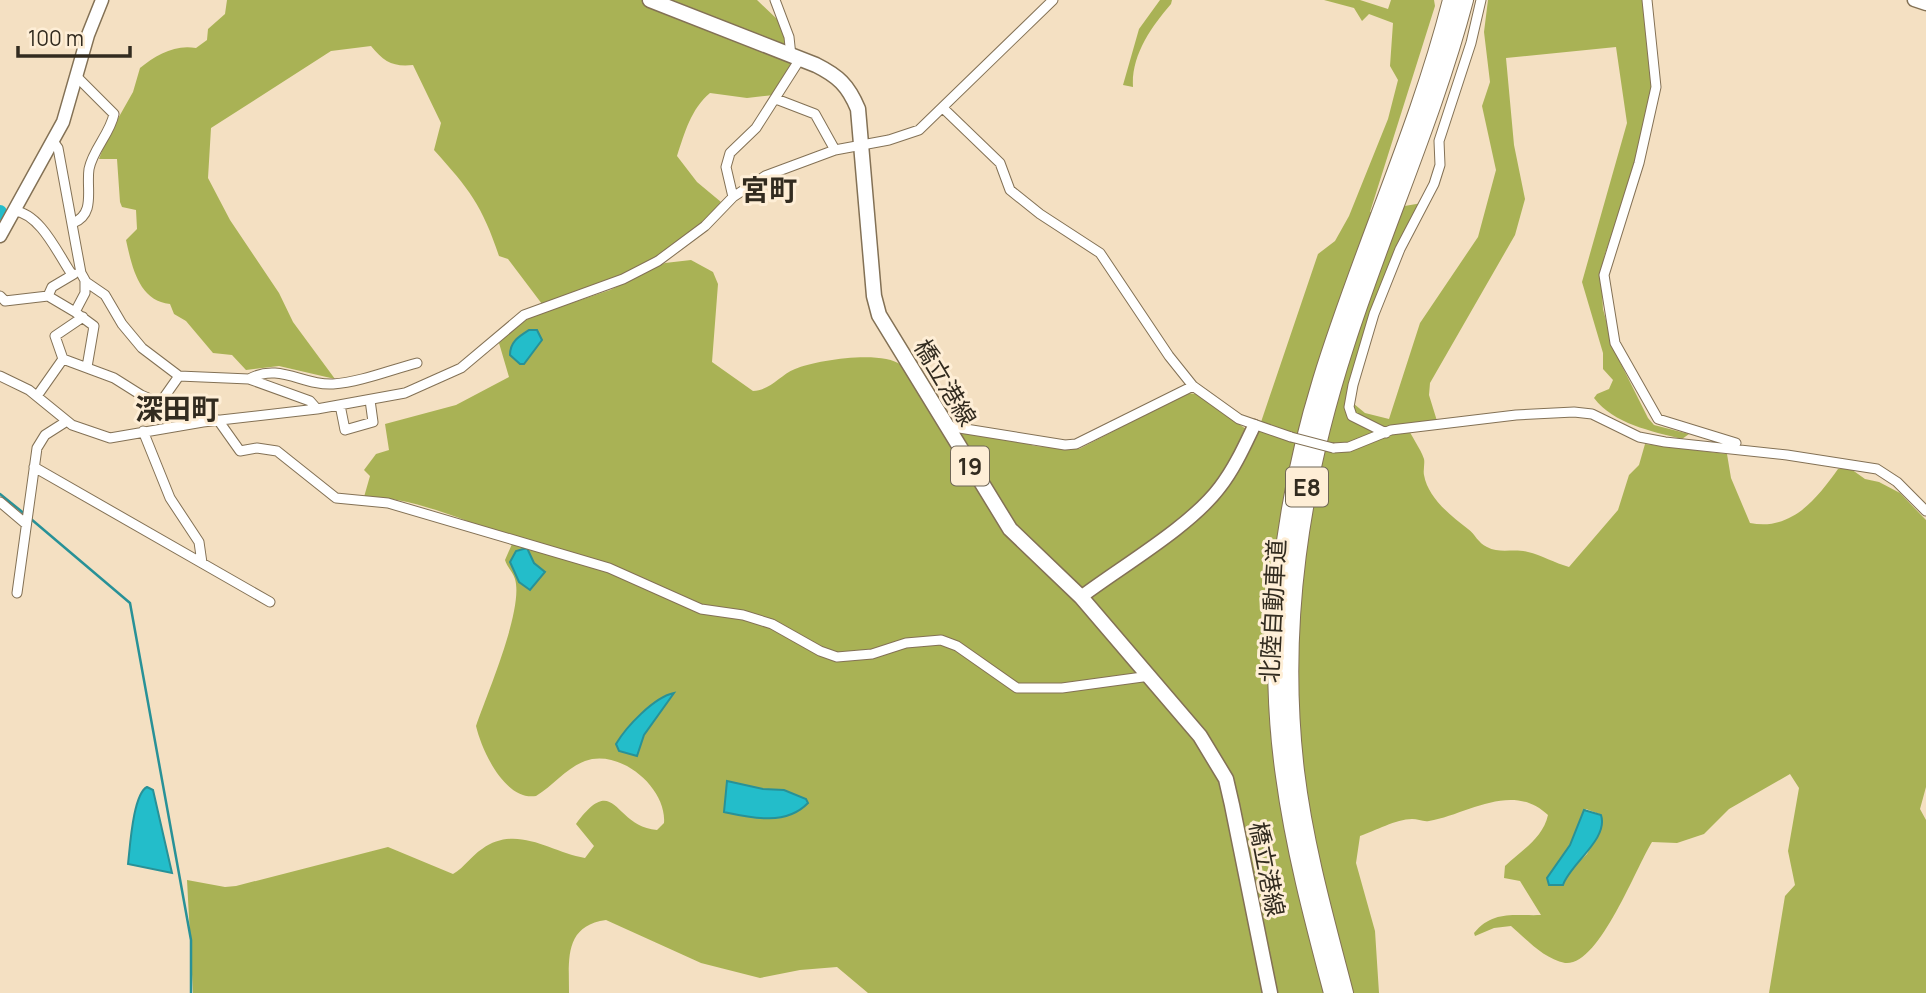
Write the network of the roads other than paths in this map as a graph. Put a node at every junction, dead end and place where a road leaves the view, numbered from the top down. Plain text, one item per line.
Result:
1 (102, 0) edge
2 (650, 0) edge
3 (775, 0) edge
4 (1053, 0) edge
5 (1451, 0) edge
6 (1465, 0) edge
7 (1481, 0) edge
8 (1647, 0) edge
9 (1914, 0) edge
10 (1926, 4) edge
11 (795, 58) junction
12 (78, 78) junction
13 (776, 99) junction
14 (944, 109) junction
15 (53, 141) junction
16 (861, 144) junction
17 (835, 150) junction
18 (733, 197) junction
19 (14, 211) junction
20 (73, 223) junction
21 (0, 236) edge
22 (71, 273) junction
23 (84, 278) junction
24 (0, 296) edge
25 (48, 296) junction
26 (79, 314) junction
27 (63, 359) junction
28 (417, 363) dead end
29 (87, 367) junction
30 (0, 376) edge
31 (179, 376) junction
32 (249, 379) junction
33 (1192, 386) junction
34 (37, 396) junction
35 (370, 400) junction
36 (340, 405) junction
37 (317, 409) junction
38 (218, 420) junction
39 (67, 421) junction
40 (946, 426) junction
41 (1254, 426) junction
42 (143, 432) junction
43 (1386, 433) junction
44 (1736, 443) dead end
45 (34, 467) junction
46 (0, 502) edge
47 (1926, 511) edge
48 (26, 524) junction
49 (202, 563) junction
50 (17, 593) dead end
51 (1081, 597) junction
52 (270, 602) dead end
53 (1151, 676) junction
54 (1270, 993) edge
55 (1332, 993) edge
56 (1345, 993) edge

1 - 12 main road
2 - 11 main road, 橋立港線 / 19
3 - 11 street
4 - 14 street
5 - 55 highway, 北陸自動車道 / E8
6 - 56 highway, 北陸自動車道 / E8
7 - 43 street
8 - 44 street
9 - 10 main road
11 - 13 street
11 - 16 main road, 橋立港線 / 19
12 - 15 main road
12 - 20 street
13 - 17 street
13 - 18 street
14 - 16 street
14 - 33 street
15 - 19 main road
15 - 20 street
16 - 17 street
16 - 40 main road, 橋立港線 / 19
17 - 18 street
18 - 35 street
19 - 21 main road
19 - 22 street
20 - 23 street
22 - 23 street
22 - 25 street
23 - 26 street
23 - 31 street
24 - 25 street
25 - 26 street
26 - 27 street
26 - 29 street
27 - 29 street
27 - 34 street
28 - 32 street
29 - 31 street
30 - 34 street
31 - 32 street
32 - 37 street
33 - 40 street
33 - 41 street
34 - 39 street
35 - 36 street
35 - 36 street
36 - 37 street
37 - 38 street
38 - 42 street
38 - 53 street
39 - 42 street
39 - 45 street
40 - 51 main road, 橋立港線 / 19
41 - 43 street, bridge
41 - 51 main road
42 - 49 street
43 - 47 street
45 - 48 street
45 - 49 street
46 - 48 street
48 - 50 street
49 - 52 street
51 - 53 main road, 橋立港線 / 19
53 - 54 main road, 橋立港線 / 19

